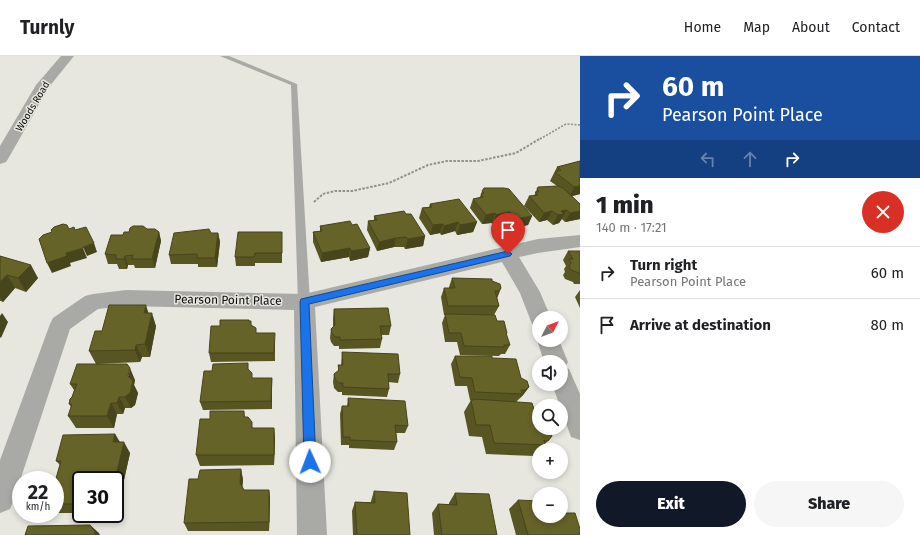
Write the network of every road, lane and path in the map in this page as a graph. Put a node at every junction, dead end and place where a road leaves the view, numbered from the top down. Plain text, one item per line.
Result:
1 (68, 56) edge
2 (223, 56) edge
3 (580, 126) edge
4 (0, 158) edge
5 (299, 213) junction
6 (580, 241) edge
7 (508, 254) junction
8 (304, 302) junction
9 (537, 311) edge
10 (566, 391) edge
11 (580, 428) edge
12 (0, 499) edge
13 (312, 535) edge

1 - 4 street, Woods Road
2 - 5 lane
3 - 5 path
5 - 8 lane
6 - 7 street, Pearson Point Place
7 - 8 street, Pearson Point Place
7 - 9 street
8 - 12 street, Pearson Point Place
8 - 13 street
10 - 11 street

